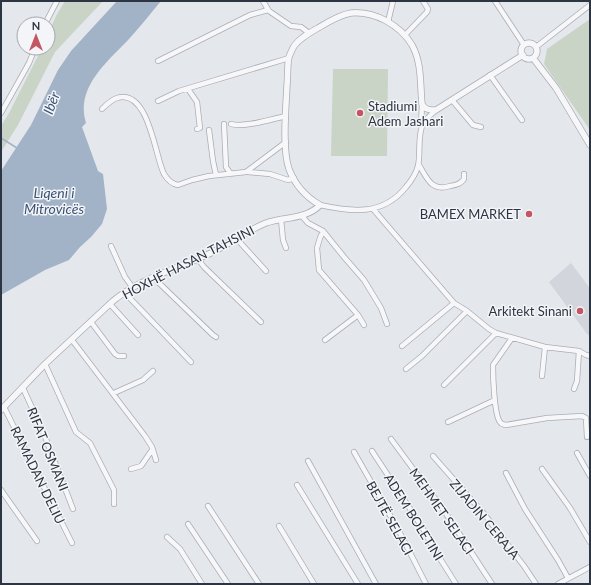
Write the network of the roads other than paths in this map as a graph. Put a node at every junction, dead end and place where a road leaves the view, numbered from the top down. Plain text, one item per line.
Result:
1 (57, 1) edge
2 (263, 1) edge
3 (392, 1) edge
4 (423, 1) edge
5 (496, 1) edge
6 (590, 5) edge
7 (268, 10) junction
8 (49, 16) edge
9 (388, 22) junction
10 (309, 33) junction
11 (405, 35) junction
12 (524, 45) junction
13 (536, 47) junction
14 (523, 54) junction
15 (32, 56) edge
16 (289, 58) junction
17 (533, 58) junction
18 (158, 61) dead end
19 (490, 75) junction
20 (188, 89) junction
21 (422, 98) junction
22 (452, 100) junction
23 (158, 101) dead end
24 (102, 109) dead end
25 (436, 110) junction
26 (1, 113) edge
27 (286, 116) junction
28 (522, 120) dead end
29 (224, 124) dead end
30 (231, 124) dead end
31 (481, 127) dead end
32 (197, 129) dead end
33 (421, 129) junction
34 (210, 130) dead end
35 (286, 142) junction
36 (590, 145) edge
37 (419, 165) junction
38 (246, 172) junction
39 (231, 174) junction
40 (464, 174) dead end
41 (216, 175) junction
42 (294, 178) junction
43 (320, 205) junction
44 (373, 209) junction
45 (301, 215) junction
46 (281, 219) junction
47 (323, 231) junction
48 (236, 238) junction
49 (112, 246) dead end
50 (286, 248) dead end
51 (198, 259) junction
52 (266, 271) dead end
53 (156, 277) junction
54 (133, 288) junction
55 (124, 292) junction
56 (454, 303) junction
57 (110, 304) junction
58 (467, 311) junction
59 (358, 315) junction
60 (91, 322) junction
61 (261, 322) dead end
62 (387, 324) dead end
63 (364, 325) dead end
64 (496, 333) junction
65 (138, 335) dead end
66 (216, 337) dead end
67 (512, 338) junction
68 (72, 340) junction
69 (325, 340) dead end
70 (402, 346) dead end
71 (545, 347) junction
72 (579, 351) junction
73 (124, 356) dead end
74 (590, 356) edge
75 (191, 362) dead end
76 (45, 364) junction
77 (406, 369) dead end
78 (153, 371) dead end
79 (542, 376) dead end
80 (444, 385) dead end
81 (23, 388) junction
82 (574, 389) dead end
83 (114, 393) junction
84 (495, 400) junction
85 (3, 408) edge
86 (448, 422) dead end
87 (587, 437) dead end
88 (391, 439) dead end
89 (152, 450) junction
90 (372, 451) dead end
91 (354, 452) dead end
92 (577, 453) dead end
93 (432, 456) dead end
94 (156, 460) dead end
95 (308, 461) dead end
96 (131, 469) dead end
97 (542, 470) dead end
98 (506, 473) dead end
99 (590, 476) edge
100 (297, 485) dead end
101 (1, 490) edge
102 (114, 504) dead end
103 (208, 506) dead end
104 (73, 510) dead end
105 (188, 524) dead end
106 (279, 526) dead end
107 (167, 537) dead end
108 (37, 541) dead end
109 (590, 542) edge
110 (72, 543) dead end
111 (590, 567) edge
112 (568, 578) junction
113 (202, 584) edge
114 (228, 584) edge
115 (259, 584) edge
116 (314, 584) edge
117 (358, 584) edge
118 (376, 584) edge
119 (426, 584) edge
120 (456, 584) edge
121 (492, 584) edge
122 (536, 584) edge
123 (558, 584) edge

1 - 8 street
2 - 7 street
3 - 9 street
4 - 11 street
5 - 12 street
6 - 13 street
7 - 10 street
7 - 18 street
9 - 10 street
9 - 11 street
10 - 16 street
11 - 21 street
12 - 13 street
12 - 14 street
13 - 17 street
14 - 17 street
14 - 19 street
15 - 26 street
16 - 20 street
16 - 27 street
17 - 36 street
19 - 22 street
19 - 28 street
20 - 23 street
20 - 32 street
21 - 25 street
21 - 33 street
22 - 25 street
22 - 31 street
24 - 41 street
25 - 33 street
27 - 30 street
27 - 35 street
29 - 39 street
33 - 37 street
34 - 41 street
35 - 38 street
35 - 42 street
37 - 40 street
37 - 44 street
38 - 39 street
38 - 42 street
39 - 41 street
42 - 43 street
43 - 44 street
43 - 45 street, HOXHË HASAN TAHSINI
44 - 56 street
45 - 46 street, HOXHË HASAN TAHSINI
45 - 47 street
46 - 48 street, HOXHË HASAN TAHSINI
46 - 50 street
47 - 59 street
47 - 62 street
48 - 51 street, HOXHË HASAN TAHSINI
48 - 52 street
49 - 54 street
51 - 53 street, HOXHË HASAN TAHSINI
51 - 61 street
53 - 54 street, HOXHË HASAN TAHSINI
53 - 66 street
54 - 55 street, HOXHË HASAN TAHSINI
55 - 57 street, HOXHË HASAN TAHSINI
55 - 75 street
56 - 58 street
56 - 70 street
57 - 60 street, HOXHË HASAN TAHSINI
57 - 65 street
58 - 64 street
58 - 77 street
59 - 63 street
59 - 69 street
60 - 68 street, HOXHË HASAN TAHSINI
60 - 73 street
64 - 67 street
64 - 80 street
67 - 71 street
67 - 84 street
68 - 76 street, HOXHË HASAN TAHSINI
68 - 83 street
71 - 72 street
71 - 79 street
72 - 74 street
72 - 82 street
76 - 81 street, HOXHË HASAN TAHSINI
76 - 102 street
78 - 83 street
81 - 85 street, HOXHË HASAN TAHSINI
81 - 104 street, RIFAT OSMANI
83 - 89 street
84 - 86 street
84 - 87 street
85 - 110 street, RAMADAN DELIU
88 - 121 street, MEHMET SELACI
89 - 94 street
89 - 96 street
90 - 120 street, ADEM BOLETINI
91 - 119 street, BEJTË SELACI
92 - 99 street
93 - 122 street, ZIJADIN CERAJA
95 - 118 street
97 - 109 street
98 - 112 street
100 - 117 street
101 - 108 street
103 - 115 street
105 - 114 street
106 - 116 street
107 - 113 street
111 - 112 street
112 - 123 street

